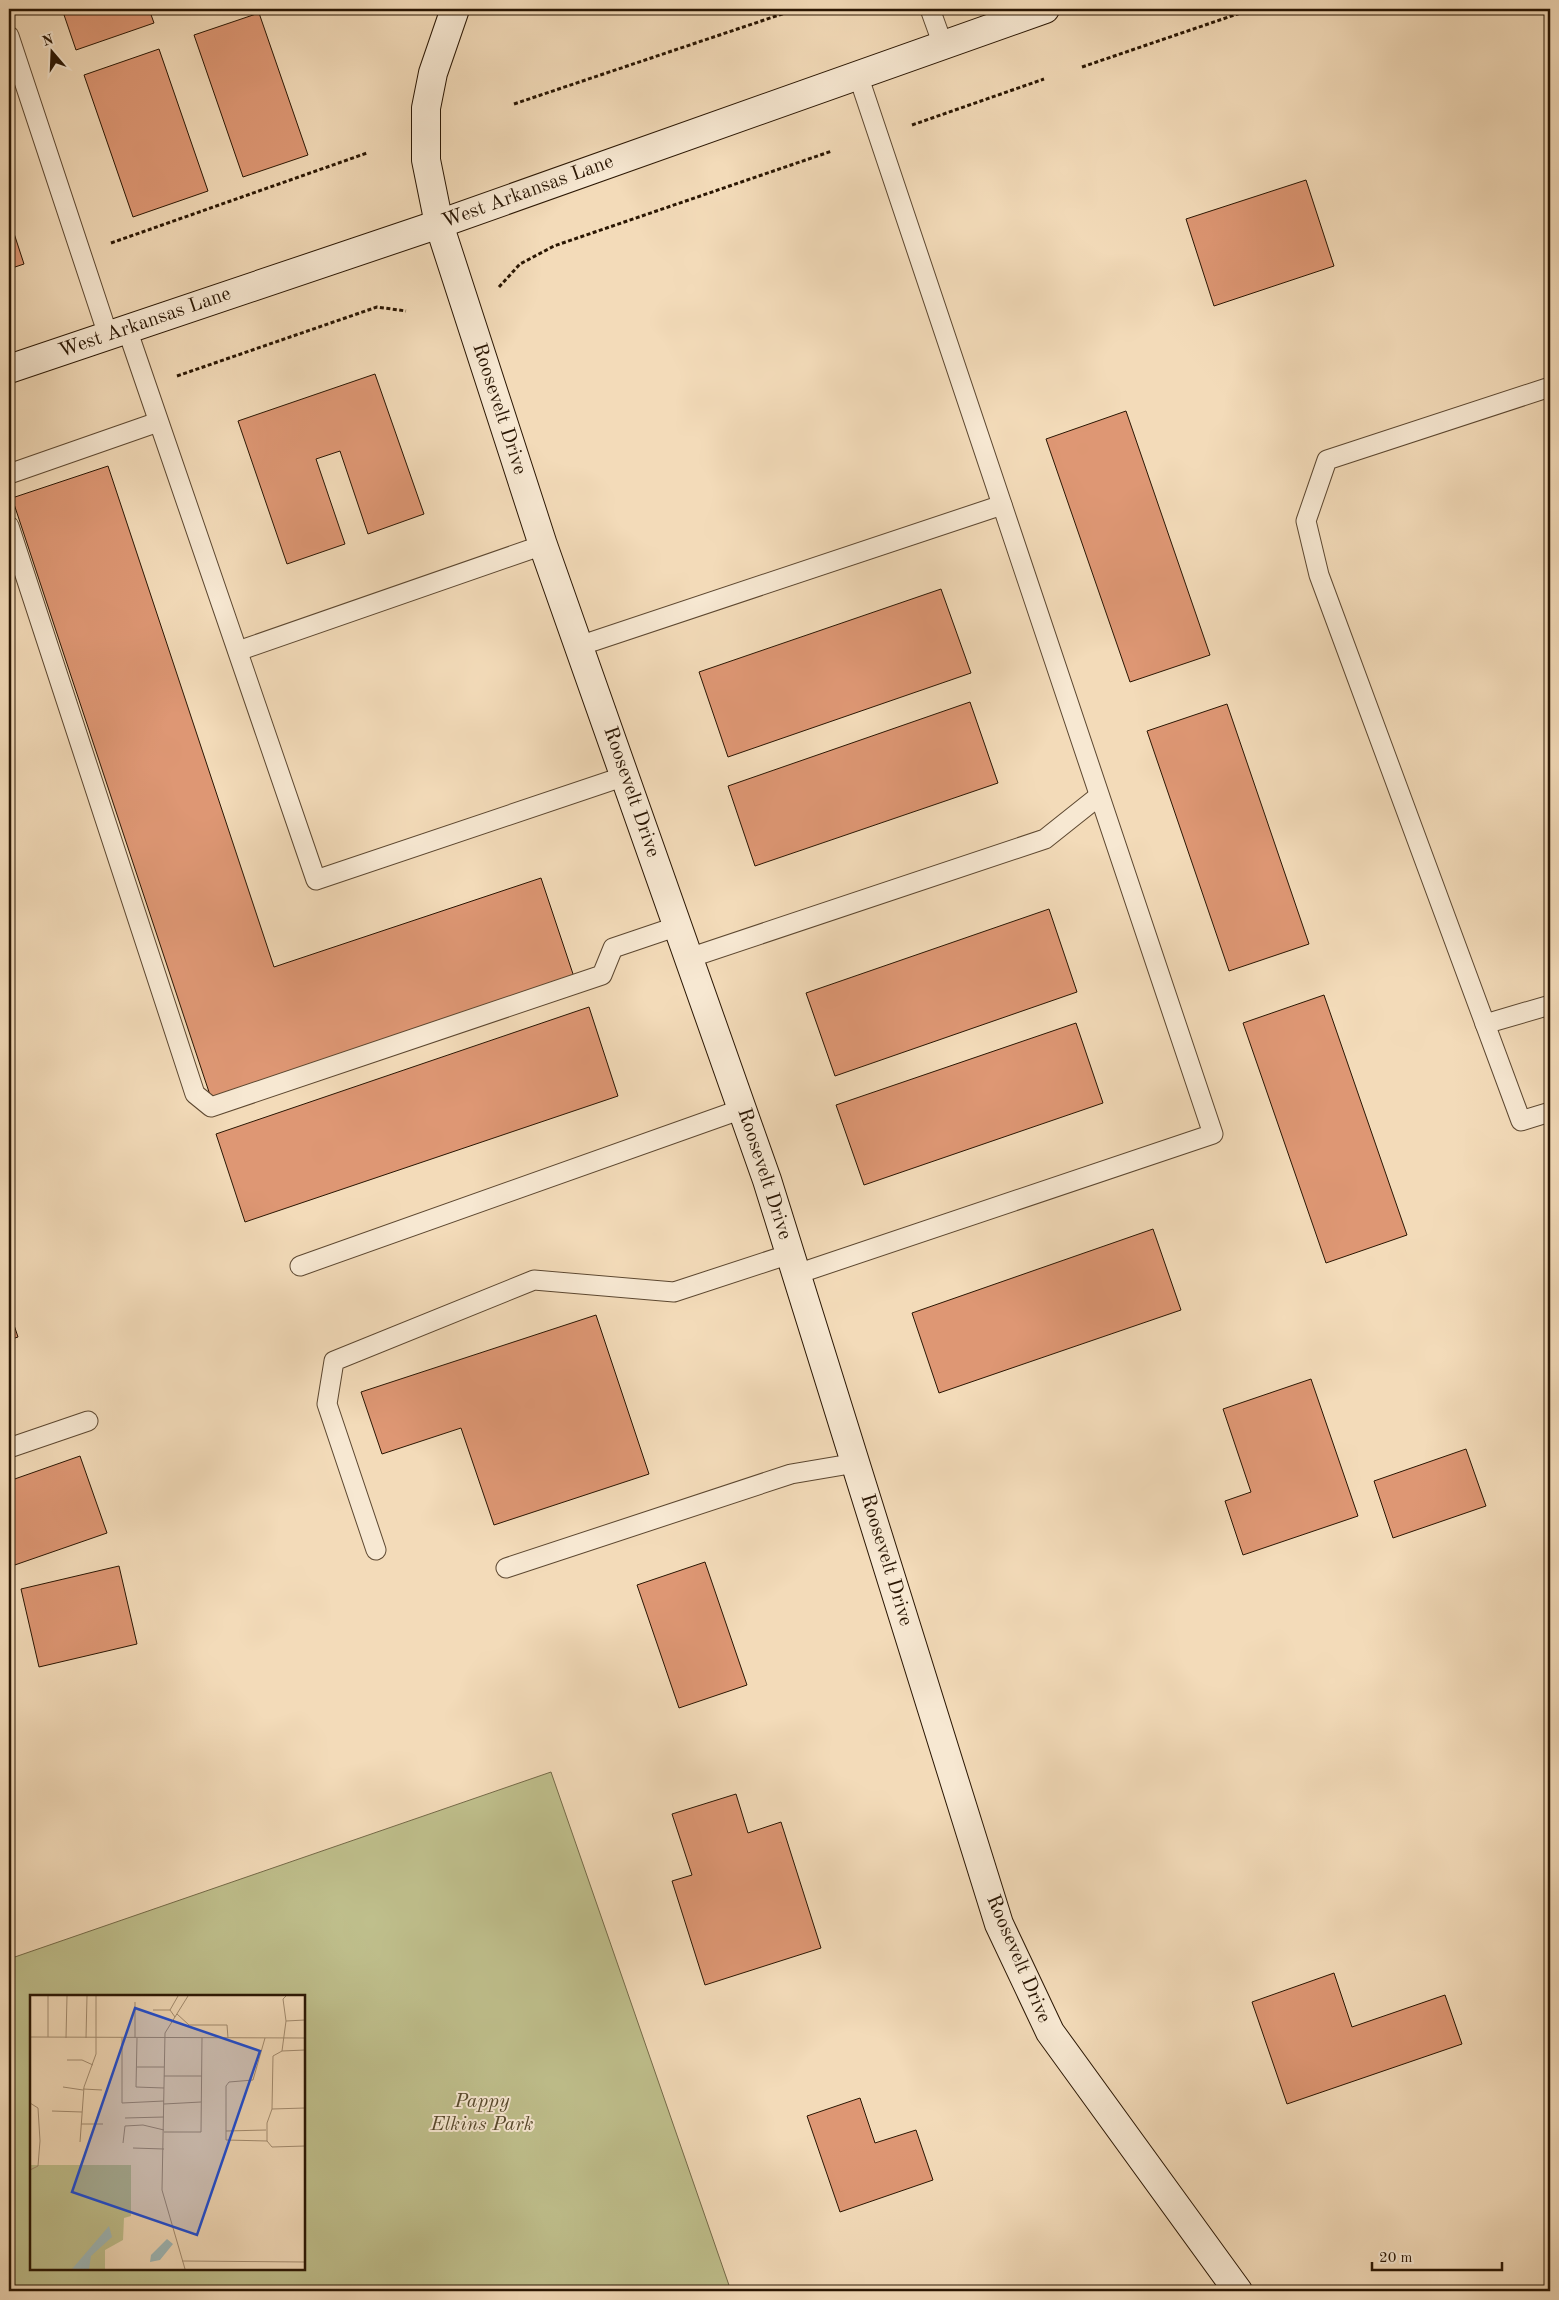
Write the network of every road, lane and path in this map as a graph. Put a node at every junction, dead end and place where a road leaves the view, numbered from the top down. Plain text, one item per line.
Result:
1 (456, 9) edge
2 (797, 9) edge
3 (930, 9) edge
4 (1045, 9) edge
5 (1252, 9) edge
6 (9, 36) edge
7 (943, 45) junction
8 (1082, 67) dead end
9 (858, 75) junction
10 (1044, 79) dead end
11 (514, 104) dead end
12 (912, 125) dead end
13 (832, 151) dead end
14 (367, 153) dead end
15 (439, 224) junction
16 (102, 246) dead end
17 (495, 291) dead end
18 (406, 311) dead end
19 (118, 332) junction
20 (9, 368) edge
21 (176, 376) dead end
22 (1550, 387) edge
23 (158, 422) junction
24 (9, 474) edge
25 (1002, 505) junction
26 (9, 526) edge
27 (544, 545) junction
28 (579, 646) junction
29 (238, 651) junction
30 (625, 776) junction
31 (1099, 796) junction
32 (678, 926) junction
33 (689, 958) junction
34 (1550, 1004) edge
35 (1485, 1024) junction
36 (742, 1109) junction
37 (1550, 1112) edge
38 (794, 1264) junction
39 (300, 1266) dead end
40 (88, 1422) dead end
41 (9, 1448) edge
42 (856, 1463) junction
43 (376, 1550) dead end
44 (506, 1568) dead end
45 (1238, 2291) edge

1 - 15 street, Roosevelt Drive
2 - 11 path
3 - 7 lane
4 - 7 street, West Arkansas Lane
5 - 8 path
6 - 19 lane
7 - 9 street, West Arkansas Lane
9 - 15 street, West Arkansas Lane
9 - 25 lane
10 - 12 path
13 - 17 path
14 - 16 path
15 - 19 street, West Arkansas Lane
15 - 27 street, Roosevelt Drive
18 - 21 path
19 - 20 street, West Arkansas Lane
19 - 23 lane
22 - 35 lane
23 - 24 lane
23 - 29 lane
25 - 28 lane
25 - 31 lane
26 - 32 lane
27 - 28 street, Roosevelt Drive
27 - 29 lane
28 - 30 street, Roosevelt Drive
29 - 30 lane
30 - 32 street, Roosevelt Drive
31 - 33 lane
31 - 38 lane
32 - 33 street, Roosevelt Drive
33 - 36 street, Roosevelt Drive
34 - 35 lane
35 - 37 lane
36 - 38 street, Roosevelt Drive
36 - 39 lane
38 - 42 street, Roosevelt Drive
38 - 43 lane
40 - 41 lane
42 - 44 lane
42 - 45 street, Roosevelt Drive

